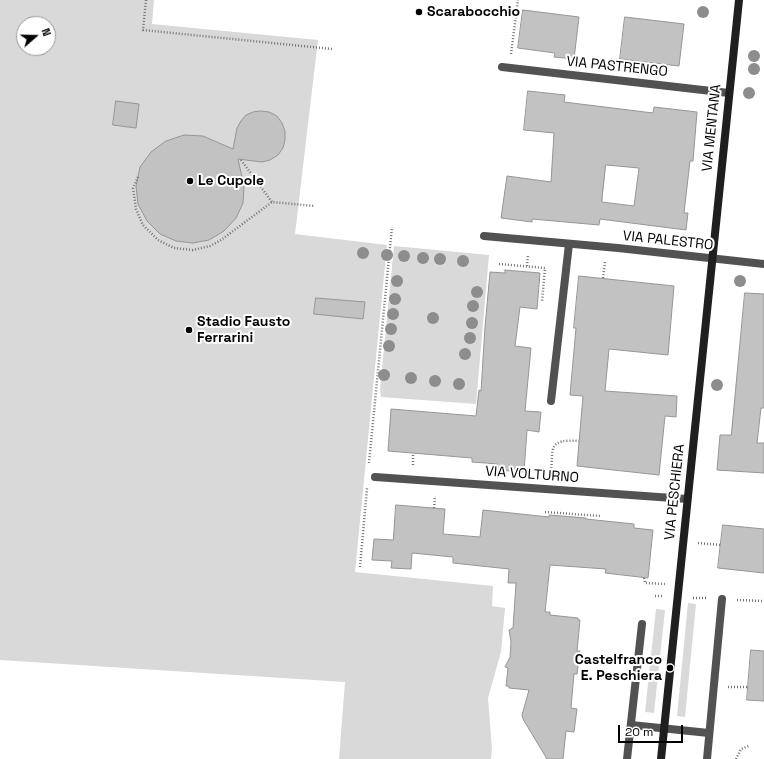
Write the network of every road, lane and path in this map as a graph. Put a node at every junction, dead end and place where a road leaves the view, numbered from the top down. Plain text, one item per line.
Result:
1 (146, 0) edge
2 (518, 0) edge
3 (739, 0) edge
4 (332, 49) dead end
5 (506, 68) joint
6 (729, 93) junction
7 (241, 160) dead end
8 (138, 177) dead end
9 (272, 202) junction
10 (315, 206) dead end
11 (392, 226) dead end
12 (484, 236) dead end
13 (569, 244) junction
14 (528, 258) dead end
15 (712, 259) junction
16 (499, 264) dead end
17 (764, 264) edge
18 (605, 265) dead end
19 (527, 266) junction
20 (603, 278) dead end
21 (542, 302) dead end
22 (551, 401) dead end
23 (579, 441) dead end
24 (413, 453) dead end
25 (413, 466) dead end
26 (369, 468) dead end
27 (551, 475) dead end
28 (375, 477) dead end
29 (367, 489) dead end
30 (435, 494) dead end
31 (687, 499) junction
32 (434, 508) dead end
33 (545, 512) dead end
34 (600, 516) dead end
35 (699, 543) dead end
36 (720, 545) dead end
37 (360, 567) dead end
38 (644, 578) dead end
39 (661, 584) dead end
40 (655, 596) dead end
41 (666, 597) dead end
42 (686, 598) dead end
43 (722, 599) junction
44 (764, 601) edge
45 (642, 624) dead end
46 (726, 687) dead end
47 (748, 688) dead end
48 (631, 725) junction
49 (664, 728) junction
50 (709, 732) junction
51 (749, 746) dead end
52 (627, 759) edge
53 (661, 759) edge
54 (707, 759) edge
55 (736, 759) edge

1 - 4 path
2 - 5 path
3 - 6 street, VIA MENTANA
5 - 6 street, VIA PASTRENGO
6 - 15 street, VIA MENTANA
7 - 9 path
8 - 9 path
9 - 10 path
11 - 26 path
12 - 13 street, VIA PALESTRO
13 - 15 street, VIA PALESTRO
13 - 22 street
14 - 19 path
15 - 17 street, VIA PALESTRO
15 - 31 street, VIA PESCHIERA
16 - 19 path
18 - 20 path
19 - 21 path
23 - 27 path
24 - 25 path
28 - 31 street, VIA VOLTURNO
29 - 37 path
30 - 32 path
31 - 49 street, VIA PESCHIERA
33 - 34 path
35 - 36 path
38 - 39 path
40 - 41 path
42 - 43 path
43 - 44 path
43 - 50 street
45 - 48 street
46 - 47 path
48 - 49 street
48 - 52 street
49 - 50 street
49 - 53 street, VIA PESCHIERA
50 - 54 street
51 - 55 path

